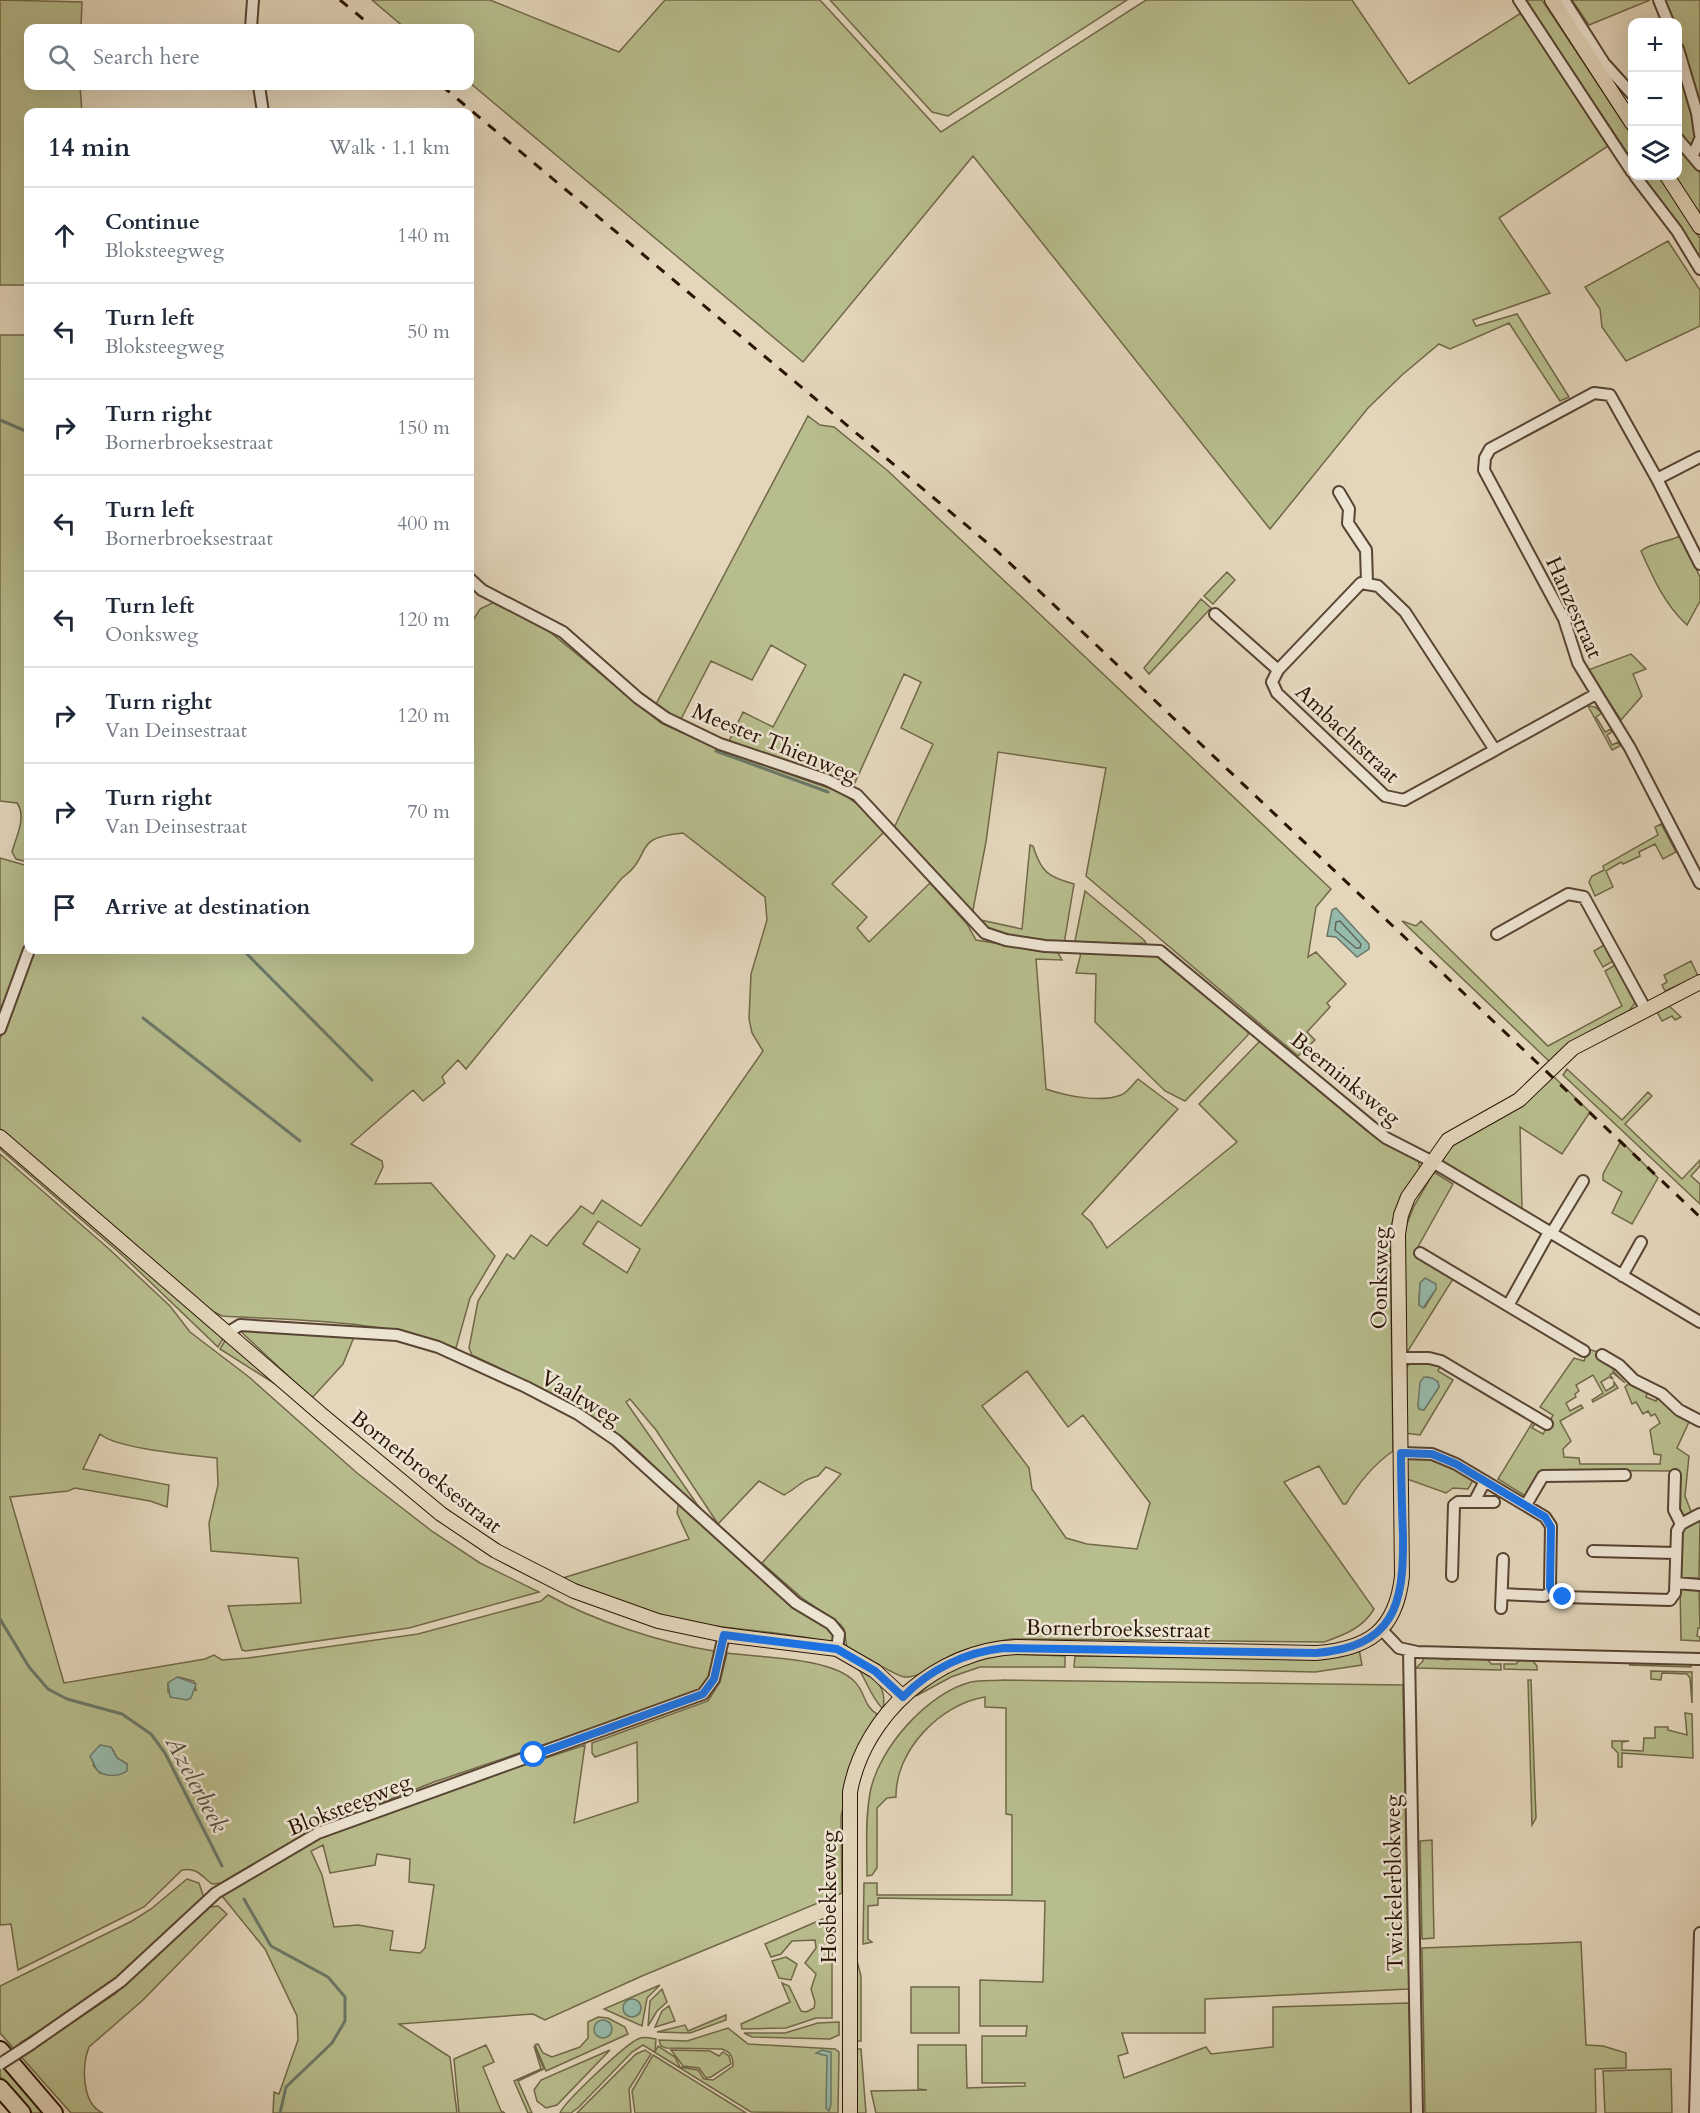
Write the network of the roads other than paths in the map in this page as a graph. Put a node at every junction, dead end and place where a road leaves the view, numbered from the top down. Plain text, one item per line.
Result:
1 (253, 0) edge
2 (1519, 0) edge
3 (1552, 0) edge
4 (1564, 0) edge
5 (1659, 0) edge
6 (1666, 18) edge
7 (251, 24) edge
8 (1682, 65) edge
9 (260, 90) edge
10 (1628, 90) edge
11 (262, 108) edge
12 (1628, 117) edge
13 (1700, 134) edge
14 (1700, 140) edge
15 (1682, 144) edge
16 (1693, 155) junction
17 (1628, 165) edge
18 (1700, 165) edge
19 (1639, 180) edge
20 (1670, 180) edge
21 (1700, 227) edge
22 (1700, 269) edge
23 (1700, 457) edge
24 (1657, 478) junction
25 (1339, 492) dead end
26 (1700, 564) edge
27 (1367, 582) junction
28 (474, 583) edge
29 (1215, 614) dead end
30 (1278, 670) junction
31 (1596, 694) junction
32 (1495, 750) junction
33 (1700, 883) edge
34 (1497, 934) dead end
35 (1160, 951) joint
36 (28, 954) edge
37 (1700, 982) edge
38 (1646, 1010) junction
39 (0, 1029) edge
40 (0, 1137) edge
41 (1431, 1161) junction
42 (1583, 1181) dead end
43 (1550, 1233) junction
44 (1641, 1242) dead end
45 (1420, 1253) dead end
46 (1622, 1276) junction
47 (1509, 1304) junction
48 (1700, 1322) edge
49 (227, 1333) junction
50 (1584, 1351) dead end
51 (1602, 1355) dead end
52 (1399, 1358) junction
53 (1700, 1421) edge
54 (1547, 1424) dead end
55 (1401, 1453) junction
56 (1625, 1475) dead end
57 (1675, 1475) dead end
58 (1485, 1481) junction
59 (1474, 1502) junction
60 (1494, 1502) dead end
61 (1526, 1505) junction
62 (1700, 1514) edge
63 (1681, 1524) junction
64 (1593, 1551) dead end
65 (1676, 1552) junction
66 (1503, 1559) dead end
67 (1452, 1576) dead end
68 (1676, 1583) junction
69 (1700, 1585) edge
70 (1552, 1592) junction
71 (1502, 1594) junction
72 (1501, 1608) dead end
73 (1382, 1630) junction
74 (724, 1635) junction
75 (837, 1649) junction
76 (1408, 1651) junction
77 (1700, 1659) edge
78 (903, 1697) junction
79 (1700, 1933) edge
80 (0, 2050) edge
81 (0, 2064) edge
82 (1698, 2076) edge
83 (0, 2088) edge
84 (22, 2113) edge
85 (54, 2113) edge
86 (850, 2113) edge
87 (1417, 2113) edge
88 (1695, 2113) edge

1 - 7 street
2 - 17 street
3 - 12 main road
4 - 10 street
5 - 6 street
8 - 13 street
9 - 11 street
14 - 16 street
15 - 16 street
16 - 18 street
19 - 22 street
20 - 21 main road
23 - 24 street
24 - 26 street
24 - 31 street, Hanzestraat
25 - 27 street
27 - 30 street, Ambachtstraat
27 - 32 street
28 - 35 street, Meester Thienweg
29 - 30 street
30 - 32 street, Ambachtstraat
31 - 32 street, Ambachtstraat
31 - 33 street, Hanzestraat
34 - 38 street
35 - 41 street, Beerninksweg
36 - 39 street
37 - 38 main road, Oonksweg
38 - 41 main road, Oonksweg
40 - 49 main road, Bornerbroeksestraat
41 - 43 street, Beerninksweg
41 - 52 main road, Oonksweg
42 - 43 street
43 - 46 street, Beerninksweg
43 - 47 street
44 - 46 street
45 - 47 street
46 - 48 street, Beerninksweg
47 - 50 street
49 - 74 main road, Bornerbroeksestraat
49 - 75 street, Vaaltweg
51 - 53 street
52 - 54 street
52 - 55 main road, Oonksweg
55 - 58 street
55 - 73 main road, Oonksweg
56 - 61 street
57 - 63 street
58 - 59 street
58 - 61 street
59 - 60 street
59 - 67 street
61 - 70 street
62 - 63 street
63 - 65 street
64 - 65 street
65 - 68 street
66 - 71 street
68 - 69 street
68 - 70 street
70 - 71 street
71 - 72 street
73 - 76 street
73 - 78 main road, Bornerbroeksestraat
74 - 75 main road, Bornerbroeksestraat
74 - 81 street, Bloksteegweg, bridge
75 - 78 main road, Bornerbroeksestraat
76 - 77 street
76 - 87 street, Twickelerblokweg
78 - 86 main road, Hosbekkeweg
79 - 82 street
80 - 85 highway
82 - 88 street
83 - 84 highway

